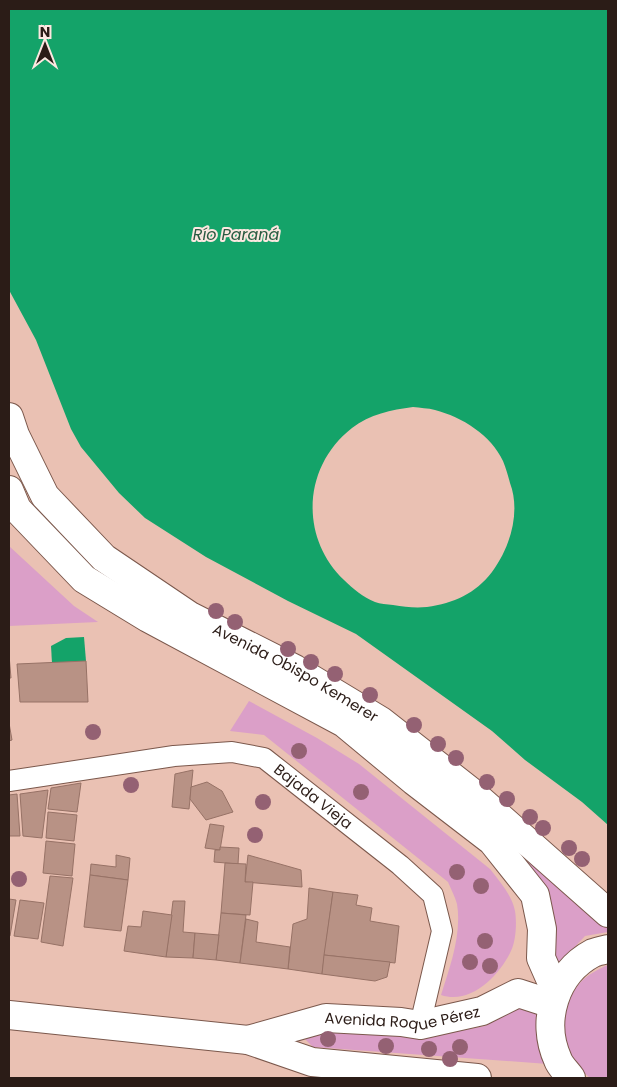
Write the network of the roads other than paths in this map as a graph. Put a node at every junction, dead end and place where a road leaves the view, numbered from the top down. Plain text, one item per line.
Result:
1 (9, 417) edge
2 (9, 490) edge
3 (9, 781) edge
4 (608, 913) edge
5 (608, 949) edge
6 (541, 958) junction
7 (518, 993) junction
8 (554, 998) junction
9 (9, 1015) edge
10 (420, 1025) junction
11 (248, 1040) junction
12 (477, 1078) edge
13 (571, 1078) edge

1 - 4 main road, Avenida Obispo Kemerer
2 - 6 main road, Avenida Obispo Kemerer
3 - 10 street, Bajada Vieja
5 - 8 main road
6 - 7 main road
6 - 8 main road, Avenida Obispo Kemerer
7 - 8 main road
7 - 10 main road, Avenida Roque Pérez
8 - 13 main road, Avenida Obispo Kemerer
9 - 11 main road, Avenida Roque Pérez
10 - 11 main road, Avenida Roque Pérez
11 - 12 main road, Avenida Roque Pérez

